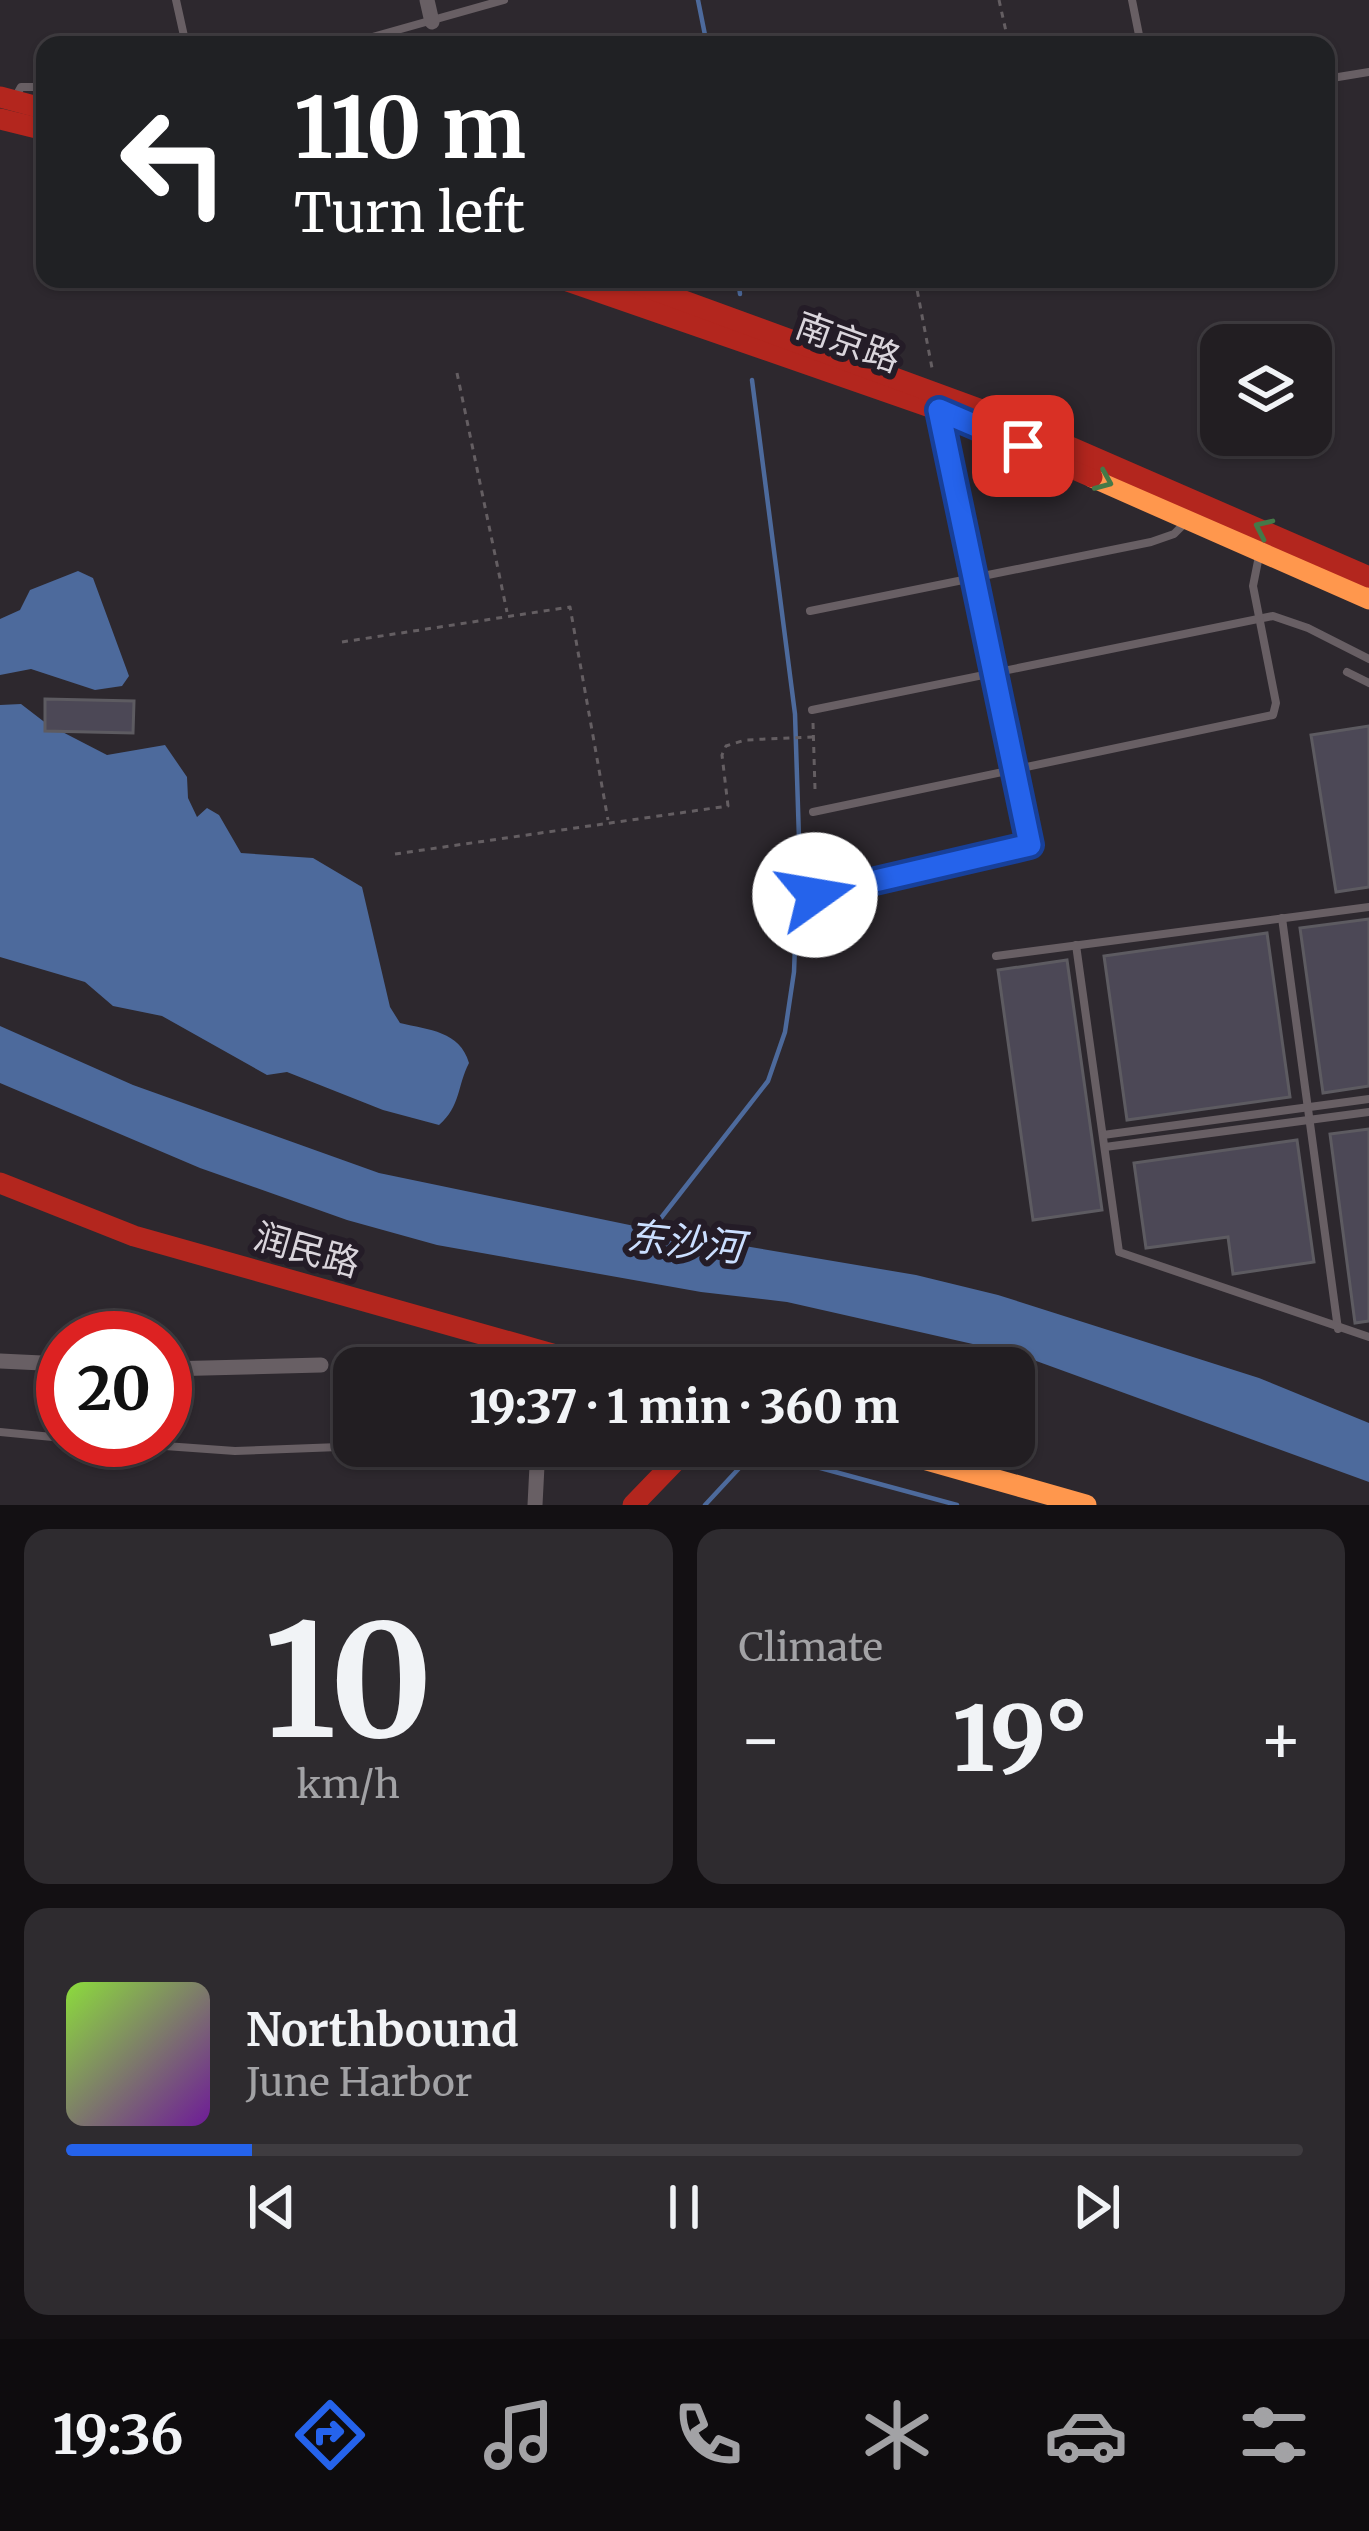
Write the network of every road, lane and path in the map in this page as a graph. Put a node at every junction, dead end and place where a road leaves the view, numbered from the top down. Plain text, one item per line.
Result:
1 (176, 0) edge
2 (427, 0) edge
3 (504, 0) edge
4 (999, 0) edge
5 (1132, 0) edge
6 (432, 22) junction
7 (184, 36) edge
8 (378, 36) edge
9 (1007, 36) edge
10 (1139, 36) edge
11 (1369, 72) edge
12 (1335, 78) edge
13 (36, 87) edge
14 (36, 110) edge
15 (4, 114) edge
16 (36, 126) edge
17 (590, 288) edge
18 (647, 288) edge
19 (917, 288) edge
20 (457, 373) dead end
21 (937, 399) junction
22 (1191, 518) junction
23 (1260, 548) junction
24 (1369, 577) edge
25 (975, 578) junction
26 (1369, 599) edge
27 (810, 611) dead end
28 (507, 614) junction
29 (1260, 620) junction
30 (342, 642) dead end
31 (1369, 659) edge
32 (1347, 672) dead end
33 (995, 673) junction
34 (1369, 682) edge
35 (812, 710) joint
36 (814, 737) junction
37 (1015, 770) junction
38 (815, 789) dead end
39 (813, 812) dead end
40 (608, 822) junction
41 (395, 854) dead end
42 (815, 895) dead end
43 (1369, 907) edge
44 (1282, 918) junction
45 (1076, 945) junction
46 (996, 956) dead end
47 (1369, 1099) edge
48 (1308, 1108) junction
49 (1369, 1112) edge
50 (1310, 1120) junction
51 (1103, 1135) junction
52 (1105, 1147) junction
53 (0, 1183) edge
54 (1338, 1329) junction
55 (1369, 1337) edge
56 (499, 1347) edge
57 (0, 1361) edge
58 (36, 1363) edge
59 (321, 1365) dead end
60 (192, 1368) edge
61 (0, 1432) edge
62 (36, 1435) edge
63 (333, 1447) edge
64 (192, 1448) edge
65 (537, 1467) edge
66 (670, 1467) edge
67 (951, 1467) edge
68 (535, 1505) edge
69 (633, 1505) edge
70 (1086, 1505) edge

1 - 7 lane
2 - 6 street
3 - 6 lane
4 - 9 path
5 - 10 lane
6 - 8 lane
11 - 12 lane
13 - 15 lane
14 - 15 main road
15 - 16 main road
17 - 21 main road, 南京路
18 - 21 main road, 南京路
19 - 21 path
20 - 28 path
21 -> 22 main road, 南京路
24 -> 21 main road, 南京路
21 - 25 lane
22 - 23 main road, 南京路
22 - 25 lane
23 - 26 main road, 南京路
23 - 29 lane
25 - 27 lane
25 - 33 lane
28 - 30 path
28 - 40 path
29 - 31 lane
29 - 33 lane
29 - 37 lane
32 - 34 lane
33 - 35 lane
33 - 37 lane
35 - 36 path
36 - 38 path
36 - 40 path
37 - 39 lane
37 - 42 lane
40 - 41 path
43 - 44 lane
44 - 45 lane
44 - 48 lane
45 - 46 lane
45 - 51 lane
47 - 48 lane
48 - 50 lane
48 - 51 lane
49 - 50 lane
50 - 52 lane
50 - 54 lane
51 - 52 lane
52 - 54 lane
53 - 56 main road, 润民路
54 - 55 lane
57 - 58 street
59 - 60 street
61 - 62 lane
63 - 64 lane
65 - 68 street
66 - 69 main road
67 - 70 main road

